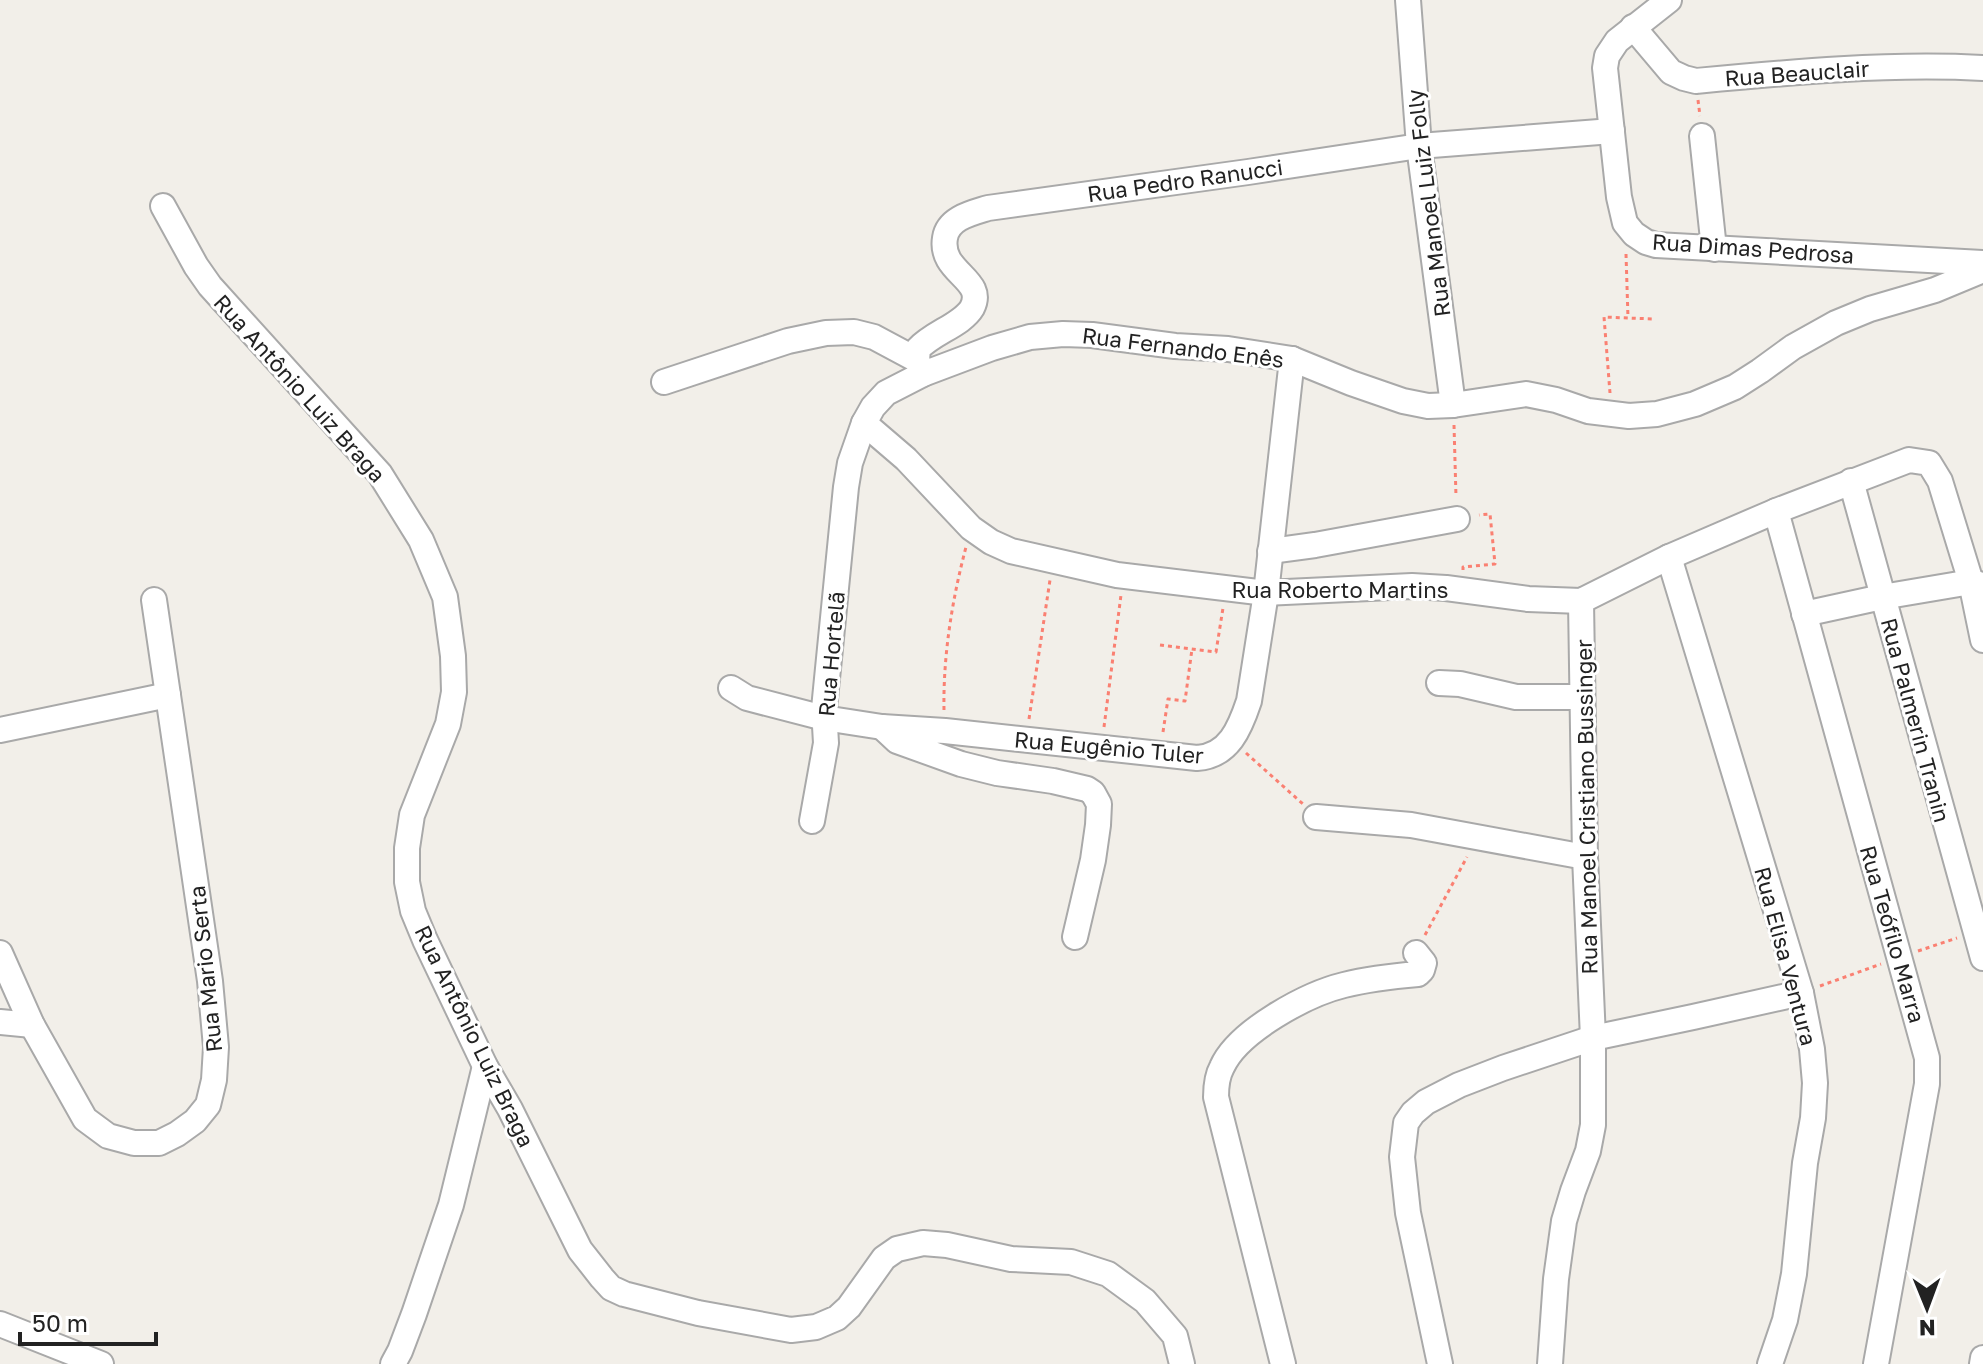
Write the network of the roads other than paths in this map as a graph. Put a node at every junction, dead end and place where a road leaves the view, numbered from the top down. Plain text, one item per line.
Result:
1 (1408, 0) edge
2 (1669, 0) edge
3 (1633, 27) junction
4 (1983, 68) edge
5 (1612, 131) junction
6 (1702, 136) road end
7 (1419, 146) junction
8 (163, 206) dead end
9 (1714, 249) junction
10 (1983, 263) edge
11 (1983, 270) edge
12 (1292, 359) junction
13 (920, 367) junction
14 (664, 382) dead end
15 (1453, 405) junction
16 (864, 423) junction
17 (1851, 481) junction
18 (846, 487) joint
19 (1776, 511) junction
20 (1457, 519) dead end
21 (1270, 551) junction
22 (1669, 557) junction
23 (1977, 584) edge
24 (1266, 593) junction
25 (1882, 597) junction
26 (154, 600) dead end
27 (1581, 601) junction
28 (1804, 614) junction
29 (1983, 640) edge
30 (1439, 683) dead end
31 (731, 688) dead end
32 (168, 695) junction
33 (1582, 697) junction
34 (824, 718) junction
35 (882, 727) junction
36 (0, 730) edge
37 (1316, 817) road end
38 (812, 821) dead end
39 (1585, 857) junction
40 (1075, 937) dead end
41 (0, 953) edge
42 (1416, 953) road end
43 (1983, 958) edge
44 (1801, 993) junction
45 (0, 1022) edge
46 (32, 1025) junction
47 (1593, 1038) junction
48 (485, 1066) junction
49 (0, 1324) edge
50 (1983, 1358) edge
51 (101, 1364) edge
52 (393, 1364) edge
53 (1182, 1364) edge
54 (1283, 1364) edge
55 (1440, 1364) edge
56 (1550, 1364) edge
57 (1770, 1364) edge
58 (1876, 1364) edge
59 (1982, 1364) edge

1 - 7 street, Rua Manoel Luiz Folly
2 - 3 street
3 - 4 street, Rua Beauclair
3 - 5 street, Rua Dimas Pedrosa
5 - 7 street, Rua Pedro Ranucci
5 - 9 street, Rua Dimas Pedrosa
6 - 9 street
7 - 13 street, Rua Pedro Ranucci
7 - 15 street, Rua Manoel Luiz Folly
8 - 48 street, Rua Antônio Luiz Braga
9 - 10 street, Rua Dimas Pedrosa
11 - 15 street, Rua Fernando Enês
12 - 13 street, Rua Fernando Enês
12 - 15 street, Rua Fernando Enês
12 - 21 street, Rua Eugênio Tuler
13 - 14 street
13 - 16 street, Rua Fernando Enês
16 - 18 street, Rua Fernando Enês
16 - 24 street, Rua Roberto Martins
17 - 19 street
17 - 23 street
17 - 25 street, Rua Palmerin Tranin
18 - 34 street, Rua Hortelã
19 - 22 street
19 - 28 street, Rua Teófilo Marra
20 - 21 street
21 - 24 street, Rua Eugênio Tuler
22 - 27 street
22 - 44 street, Rua Elisa Ventura
23 - 25 street
23 - 29 street
24 - 27 street, Rua Roberto Martins
24 - 35 street, Rua Eugênio Tuler
25 - 28 street
25 - 43 street, Rua Palmerin Tranin
26 - 32 street, Rua Mario Serta
27 - 33 street, Rua Manoel Cristiano Bussinger
28 - 58 street, Rua Teófilo Marra
30 - 33 street
31 - 34 street, Rua Eugênio Tuler
32 - 36 street
32 - 46 street, Rua Mario Serta
33 - 39 street, Rua Manoel Cristiano Bussinger
34 - 35 street, Rua Eugênio Tuler
34 - 38 street, Rua Hortelã
35 - 40 street, Rua Eugênio Tuler
37 - 39 street
39 - 47 street, Rua Manoel Cristiano Bussinger
41 - 46 street, Rua Mario Serta
42 - 54 street
44 - 47 street
44 - 57 street, Rua Elisa Ventura
45 - 46 street
47 - 55 street
47 - 56 street, Rua Manoel Cristiano Bussinger
48 - 52 street
48 - 53 street, Rua Antônio Luiz Braga
49 - 51 street
50 - 59 street

